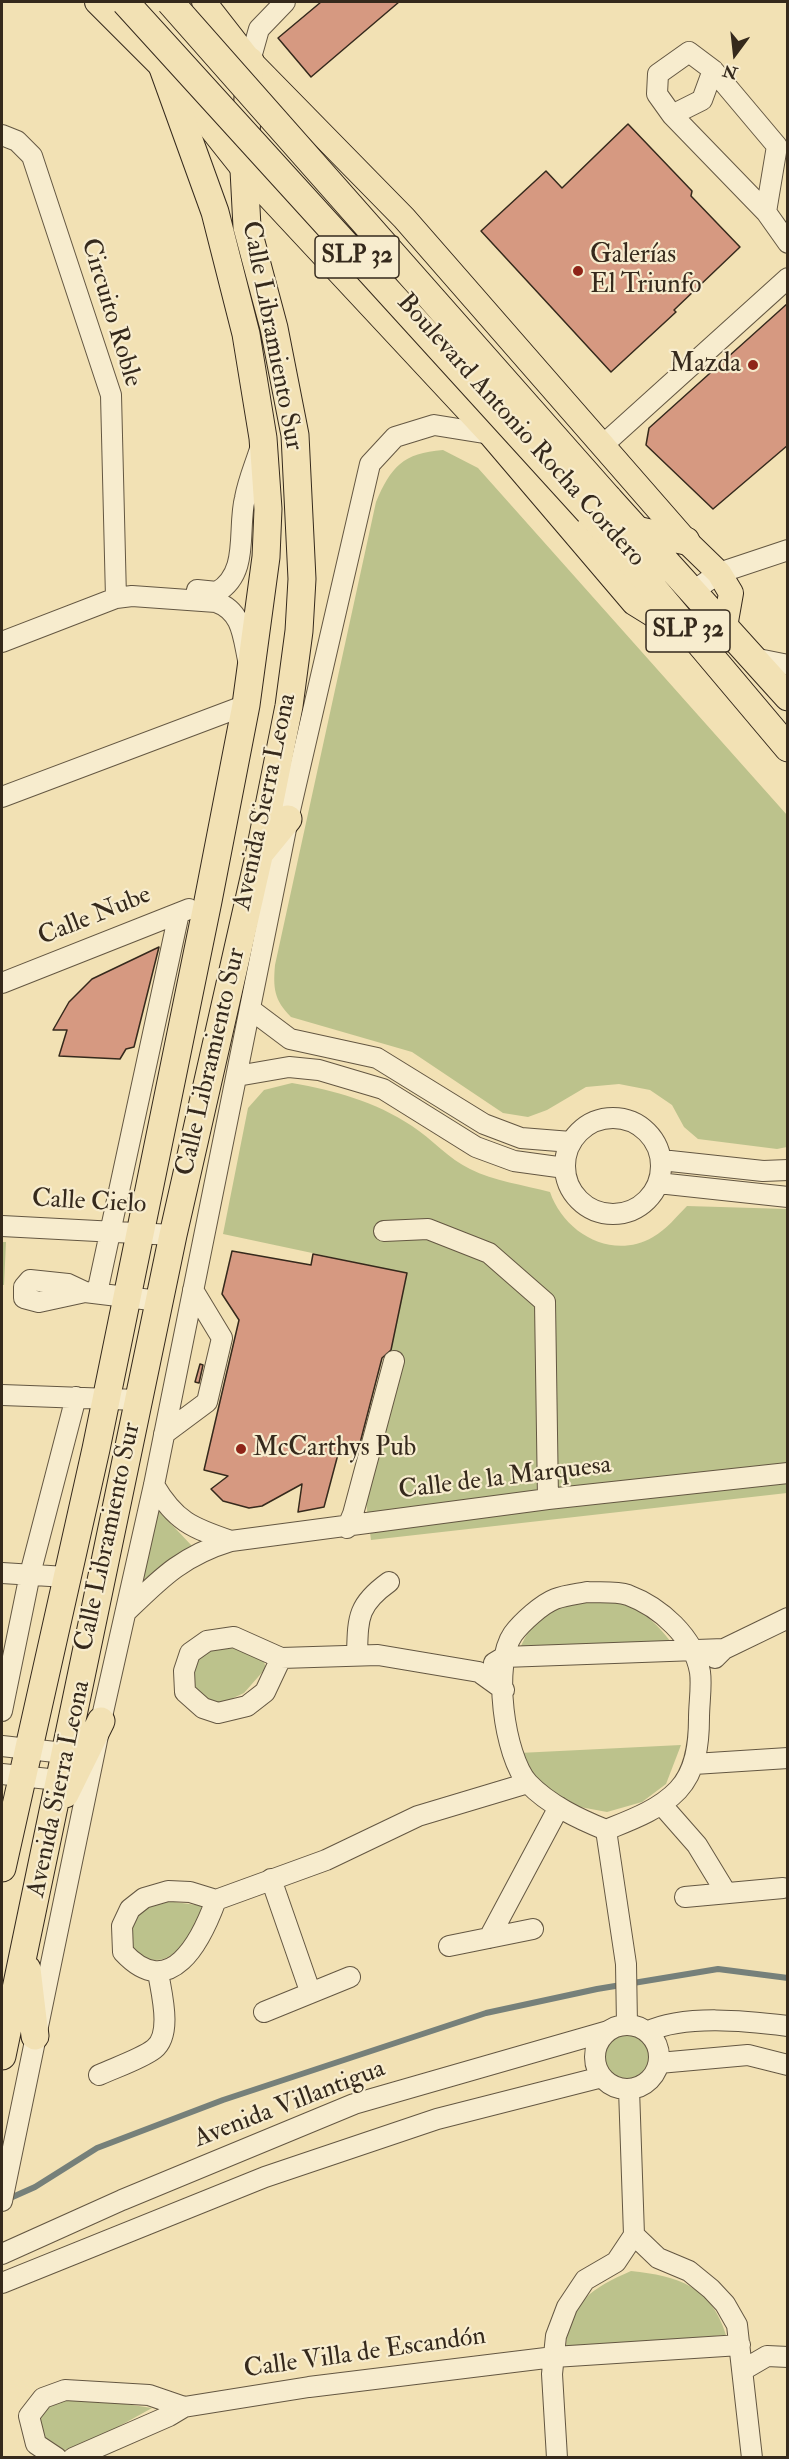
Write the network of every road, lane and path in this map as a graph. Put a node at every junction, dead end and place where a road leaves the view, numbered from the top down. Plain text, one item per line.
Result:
1 (97, 2) edge
2 (125, 2) edge
3 (170, 2) edge
4 (204, 2) edge
5 (275, 5) edge
6 (250, 61) junction
7 (163, 68) junction
8 (713, 70) junction
9 (672, 115) junction
10 (2, 135) edge
11 (244, 170) junction
12 (766, 212) junction
13 (788, 243) edge
14 (788, 278) edge
15 (490, 434) junction
16 (263, 438) junction
17 (603, 445) junction
18 (599, 505) junction
19 (636, 531) junction
20 (686, 541) junction
21 (788, 550) edge
22 (115, 563) junction
23 (719, 573) junction
24 (692, 592) junction
25 (217, 597) junction
26 (116, 598) junction
27 (724, 627) junction
28 (696, 641) junction
29 (2, 642) edge
30 (753, 658) junction
31 (788, 665) edge
32 (251, 670) junction
33 (788, 697) edge
34 (246, 705) junction
35 (788, 748) edge
36 (2, 797) edge
37 (288, 819) junction
38 (259, 856) junction
39 (208, 901) junction
40 (179, 913) junction
41 (2, 983) edge
42 (250, 1010) junction
43 (144, 1074) junction
44 (237, 1076) junction
45 (172, 1077) junction
46 (571, 1142) junction
47 (661, 1160) junction
48 (565, 1168) junction
49 (788, 1170) edge
50 (658, 1183) junction
51 (788, 1197) edge
52 (2, 1226) edge
53 (110, 1231) junction
54 (384, 1231) dead end
55 (140, 1233) junction
56 (173, 1235) junction
57 (193, 1290) junction
58 (126, 1296) junction
59 (159, 1301) junction
60 (394, 1361) dead end
61 (2, 1395) edge
62 (76, 1397) junction
63 (105, 1398) junction
64 (138, 1400) junction
65 (164, 1434) junction
66 (788, 1473) edge
67 (154, 1485) junction
68 (548, 1499) junction
69 (347, 1528) junction
70 (231, 1541) junction
71 (2, 1573) edge
72 (30, 1574) junction
73 (66, 1577) junction
74 (389, 1582) dead end
75 (126, 1612) junction
76 (788, 1618) edge
77 (724, 1649) junction
78 (692, 1650) junction
79 (357, 1655) junction
80 (504, 1657) junction
81 (281, 1658) junction
82 (479, 1672) junction
83 (700, 1672) junction
84 (504, 1690) junction
85 (2, 1711) edge
86 (101, 1721) junction
87 (2, 1746) edge
88 (29, 1749) junction
89 (63, 1753) junction
90 (788, 1758) edge
91 (694, 1764) junction
92 (12, 1775) edge
93 (58, 1780) junction
94 (528, 1783) junction
95 (661, 1804) junction
96 (559, 1807) junction
97 (49, 1827) junction
98 (606, 1830) junction
99 (2, 1868) edge
100 (270, 1879) junction
101 (783, 1888) dead end
102 (725, 1891) junction
103 (685, 1897) dead end
104 (216, 1900) junction
105 (533, 1929) dead end
106 (489, 1938) junction
107 (24, 1946) junction
108 (448, 1946) dead end
109 (158, 1972) junction
110 (350, 1977) dead end
111 (310, 1991) junction
112 (264, 2012) dead end
113 (627, 2025) junction
114 (788, 2026) edge
115 (608, 2031) junction
116 (647, 2032) junction
117 (35, 2036) junction
118 (2, 2056) edge
119 (659, 2063) junction
120 (788, 2065) edge
121 (99, 2075) dead end
122 (602, 2077) junction
123 (629, 2089) junction
124 (2, 2200) edge
125 (122, 2200) junction
126 (130, 2231) junction
127 (634, 2235) junction
128 (2, 2254) edge
129 (2, 2283) edge
130 (739, 2335) junction
131 (767, 2356) junction
132 (554, 2357) junction
133 (788, 2357) edge
134 (743, 2370) junction
135 (184, 2407) junction
136 (57, 2457) edge
137 (73, 2457) edge
138 (557, 2457) edge
139 (752, 2457) edge

1 - 7 main road, Boulevard Antonio Rocha Cordero
2 - 18 highway, SLP 32, bridge
3 - 18 highway, SLP 32, bridge
4 - 6 main road, Boulevard Antonio Rocha Cordero
5 - 6 street
6 - 11 highway, Calle Libramiento Sur
6 - 17 main road, Boulevard Antonio Rocha Cordero
7 - 11 main road, Boulevard Antonio Rocha Cordero
7 - 16 highway, Calle Libramiento Sur
8 - 9 street
8 - 9 street
8 - 12 street
9 - 12 street
10 - 22 street, Circuito Roble
11 - 15 main road, Boulevard Antonio Rocha Cordero
11 - 38 highway, Calle Libramiento Sur
12 - 13 street
14 - 17 street
15 - 28 main road, Boulevard Antonio Rocha Cordero
15 - 37 street, Avenida Sierra Leona
16 - 25 street
16 - 32 highway, Calle Libramiento Sur
17 - 20 main road, Boulevard Antonio Rocha Cordero
18 - 19 highway, SLP 32
18 - 28 highway, SLP 32
19 - 20 highway
19 - 24 highway, SLP 32
20 - 23 main road, Boulevard Antonio Rocha Cordero
21 - 23 street
22 - 25 street
22 - 26 street, Circuito Roble
23 - 24 street
23 - 27 main road, Boulevard Antonio Rocha Cordero
24 - 27 highway, SLP 32
25 - 26 street
25 - 32 street
26 - 29 street
27 - 30 highway, SLP 32
28 - 35 highway, SLP 32
30 - 31 street
30 - 33 highway, SLP 32
32 - 34 highway, Calle Libramiento Sur
34 - 36 street
34 - 39 highway, Calle Libramiento Sur
37 - 38 highway
37 - 42 street, Avenida Sierra Leona
38 - 56 highway, Calle Libramiento Sur
39 - 40 street, Calle Nube
39 - 45 highway, Calle Libramiento Sur
40 - 41 street, Calle Nube
40 - 43 street
42 - 44 street, Avenida Sierra Leona
42 - 46 street
43 - 45 street
43 - 53 street
44 - 48 street
44 - 57 street, Avenida Sierra Leona
45 - 55 highway, Calle Libramiento Sur
46 - 47 street
46 - 48 street
47 - 49 street
47 - 50 street
48 - 50 street
50 - 51 street
52 - 53 street, Calle Cielo
53 - 55 street, Calle Cielo
53 - 58 street
54 - 68 street
55 - 56 street, Calle Cielo
55 - 58 highway, Calle Libramiento Sur
56 - 59 highway, Calle Libramiento Sur
57 - 65 street, Avenida Sierra Leona
57 - 65 street
58 - 59 street
58 - 63 highway, Calle Libramiento Sur
59 - 64 highway, Calle Libramiento Sur
60 - 69 street
61 - 62 street
62 - 63 street
62 - 72 street
63 - 64 street
63 - 73 highway, Calle Libramiento Sur
64 - 89 highway, Calle Libramiento Sur
65 - 67 street, Avenida Sierra Leona
66 - 68 street, Calle de la Marquesa
67 - 70 street, Calle de la Marquesa
67 - 75 street, Avenida Sierra Leona
68 - 69 street, Calle de la Marquesa
69 - 70 street, Calle de la Marquesa
70 - 75 street, Calle de la Marquesa
71 - 72 street
72 - 73 street
72 - 85 street
73 - 88 highway, Calle Libramiento Sur
74 - 79 street
75 - 86 street, Avenida Sierra Leona
76 - 77 street
77 - 78 street
77 - 83 street
78 - 80 street
78 - 80 street
78 - 83 street
79 - 81 street
79 - 82 street
80 - 82 street
80 - 84 street
81 - 81 street
82 - 84 street
83 - 91 street
84 - 94 street
86 - 97 highway
86 - 117 street, Avenida Sierra Leona
87 - 88 street
88 - 89 street
88 - 92 highway, Calle Libramiento Sur
89 - 93 highway, Calle Libramiento Sur
90 - 91 street
91 - 95 street
92 - 93 street
92 - 99 highway, Calle Libramiento Sur
93 - 97 highway, Calle Libramiento Sur
94 - 96 street
94 - 100 street
95 - 98 street
95 - 102 street
96 - 98 street
96 - 106 street
97 - 107 highway, Calle Libramiento Sur
98 - 113 street
100 - 104 street
100 - 111 street
101 - 102 street
102 - 103 street
104 - 109 street
104 - 109 street
105 - 106 street
106 - 108 street
107 - 117 highway
107 - 118 highway, Calle Libramiento Sur
109 - 121 street
110 - 111 street
111 - 112 street
113 - 115 street
113 - 116 street
114 - 116 street
115 - 122 street
115 - 125 street, Avenida Villantigua
116 - 119 street
117 - 124 street, Avenida Sierra Leona
119 - 120 street
119 - 123 street
122 - 123 street
122 - 126 street
123 - 127 street
125 - 126 street
125 - 128 street, Avenida Villantigua
126 - 129 street
127 - 130 street
127 - 132 street
130 - 131 street
130 - 132 street, Calle Villa de Escandón
130 - 134 street
131 - 133 street
131 - 134 street
132 - 135 street, Calle Villa de Escandón
132 - 138 street
134 - 139 street
135 - 136 street, Calle Villa de Escandón
135 - 137 street, Calle Villa de Escandón

